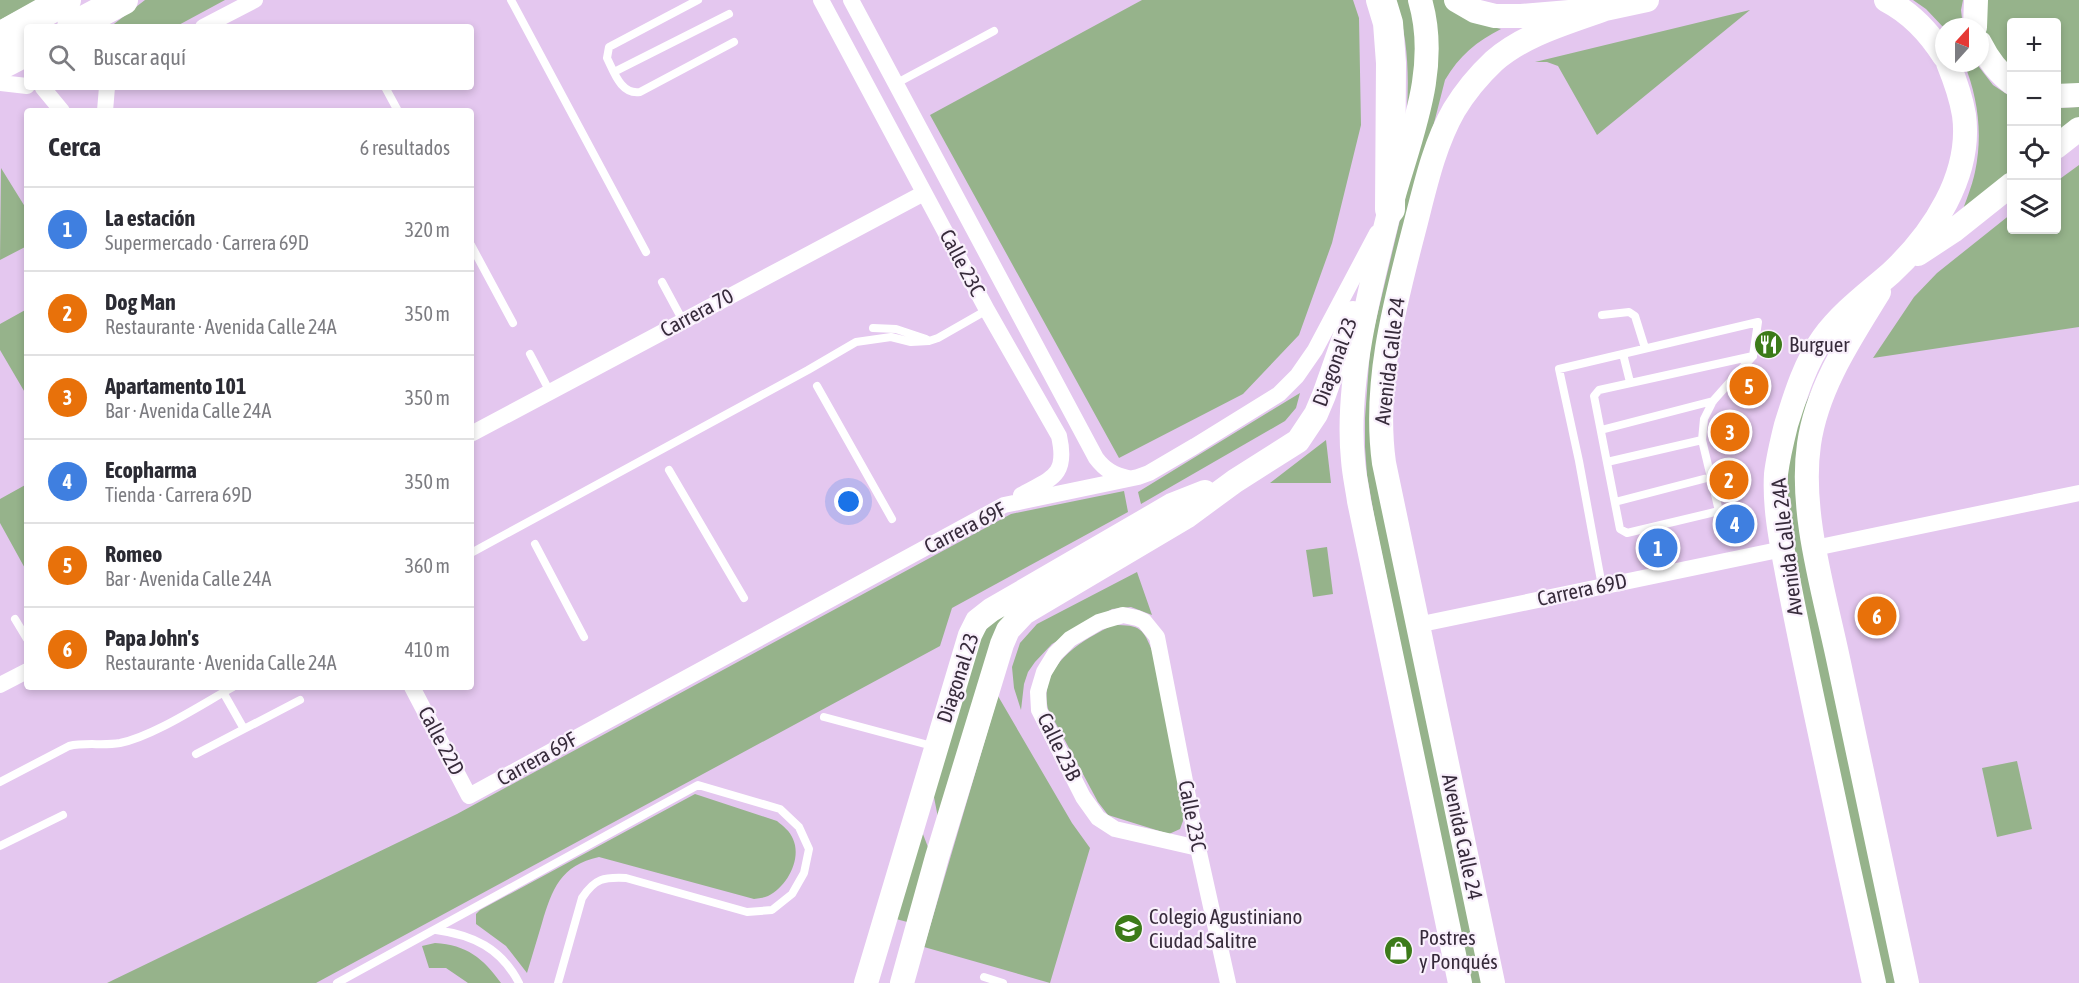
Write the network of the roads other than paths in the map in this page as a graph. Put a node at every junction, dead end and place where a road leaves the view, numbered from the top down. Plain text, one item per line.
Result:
1 (66, 0) edge
2 (123, 0) edge
3 (255, 0) edge
4 (512, 0) edge
5 (698, 0) edge
6 (821, 0) edge
7 (851, 0) edge
8 (1381, 0) edge
9 (1420, 0) edge
10 (1456, 0) edge
11 (1647, 0) edge
12 (1886, 0) edge
13 (1976, 0) edge
14 (1605, 9) junction
15 (729, 14) dead end
16 (1975, 18) edge
17 (78, 24) edge
18 (209, 24) edge
19 (994, 31) dead end
20 (0, 37) edge
21 (734, 42) dead end
22 (1935, 42) edge
23 (24, 53) edge
24 (1989, 60) edge
25 (0, 65) edge
26 (614, 72) junction
27 (1952, 72) edge
28 (2007, 79) edge
29 (0, 83) edge
30 (897, 83) junction
31 (24, 86) edge
32 (45, 90) edge
33 (107, 90) edge
34 (387, 90) edge
35 (2079, 95) edge
36 (2061, 96) edge
37 (60, 108) edge
38 (105, 108) edge
39 (396, 108) edge
40 (2079, 129) edge
41 (2061, 143) edge
42 (2007, 188) edge
43 (924, 193) junction
44 (1390, 208) junction
45 (474, 251) edge
46 (646, 252) dead end
47 (1893, 271) junction
48 (662, 282) dead end
49 (987, 310) junction
50 (1602, 315) dead end
51 (683, 321) junction
52 (513, 323) dead end
53 (873, 328) dead end
54 (929, 341) junction
55 (1645, 348) junction
56 (530, 354) dead end
57 (1623, 354) junction
58 (1753, 356) junction
59 (1630, 382) junction
60 (817, 386) dead end
61 (550, 392) junction
62 (1713, 401) junction
63 (1601, 430) junction
64 (474, 432) edge
65 (1702, 440) junction
66 (1607, 462) junction
67 (669, 470) dead end
68 (1711, 477) junction
69 (1129, 478) junction
70 (1235, 481) junction
71 (2079, 493) edge
72 (1615, 502) junction
73 (1004, 505) junction
74 (892, 519) dead end
75 (535, 544) dead end
76 (1815, 548) junction
77 (1782, 549) junction
78 (474, 551) edge
79 (1602, 586) junction
80 (744, 598) dead end
81 (15, 620) dead end
82 (1417, 625) junction
83 (24, 634) edge
84 (584, 637) dead end
85 (1161, 648) joint
86 (24, 673) edge
87 (0, 685) edge
88 (227, 690) edge
89 (414, 690) edge
90 (223, 692) junction
91 (300, 700) dead end
92 (824, 717) dead end
93 (244, 729) junction
94 (936, 748) junction
95 (196, 754) dead end
96 (0, 782) edge
97 (924, 789) junction
98 (470, 796) joint
99 (63, 815) dead end
100 (0, 846) edge
101 (1198, 848) junction
102 (937, 857) junction
103 (436, 930) junction
104 (984, 977) dead end
105 (337, 983) edge
106 (519, 983) edge
107 (558, 983) edge
108 (866, 983) edge
109 (902, 983) edge
110 (1003, 983) edge
111 (1228, 983) edge
112 (1460, 983) edge
113 (1493, 983) edge
114 (1874, 983) edge
115 (1907, 983) edge

1 - 20 highway
2 - 17 highway
3 - 18 street
4 - 46 lane
5 - 26 lane
6 - 43 street, Calle 23C
7 - 30 street, Calle 23C
8 - 44 highway
9 - 44 main road, Avenida Calle 24
10 - 14 main road
11 - 14 main road
12 - 22 main road
13 - 16 main road
14 - 82 main road, Avenida Calle 24
15 - 26 lane
19 - 30 lane
21 - 26 lane
23 - 25 highway
24 - 28 main road
27 - 47 main road
29 - 31 street
30 - 69 street, Calle 23C
32 - 37 street
33 - 38 street
34 - 39 lane
35 - 36 main road
40 - 41 main road
42 - 47 main road
43 - 49 street, Calle 23C
43 - 51 street, Carrera 70
44 - 69 street, Carrera 69F
44 - 70 main road, Diagonal 23
44 - 112 main road, Avenida Calle 24
45 - 52 lane
47 - 76 main road, Avenida Calle 24A
47 - 77 main road, Avenida Calle 24A
48 - 51 lane
49 - 54 lane
49 - 73 street, Calle 23C
50 - 55 lane
51 - 61 street, Carrera 70
53 - 54 lane
54 - 78 lane
55 - 57 lane
55 - 58 lane
56 - 61 lane
57 - 59 lane
57 - 79 lane
58 - 59 lane
58 - 62 lane
59 - 63 lane
60 - 74 lane
61 - 64 street, Carrera 70
62 - 63 lane
62 - 65 lane
63 - 66 lane
65 - 66 lane
65 - 68 lane
66 - 72 lane
67 - 80 lane
68 - 72 lane
68 - 72 lane
69 - 73 street, Carrera 69F
70 - 94 main road, Diagonal 23
70 - 102 main road, Diagonal 23
71 - 76 street
73 - 98 street, Carrera 69F
75 - 84 lane
76 - 115 main road, Avenida Calle 24A
77 - 79 street, Carrera 69D
77 - 114 main road, Avenida Calle 24A
79 - 82 street, Carrera 69D
81 - 83 lane
82 - 113 main road, Avenida Calle 24
85 - 101 street, Calle 23C
85 - 101 street, Calle 23B
86 - 87 street
88 - 90 lane
89 - 98 street, Calle 22D
90 - 93 lane
90 - 96 lane
91 - 93 lane
92 - 94 lane
93 - 95 lane
94 - 97 main road, Diagonal 23
97 - 102 main road
97 - 108 main road, Diagonal 23
99 - 100 lane
101 - 111 street, Calle 23C
102 - 109 main road, Diagonal 23
103 - 105 lane
103 - 106 lane
103 - 107 lane
104 - 110 lane

